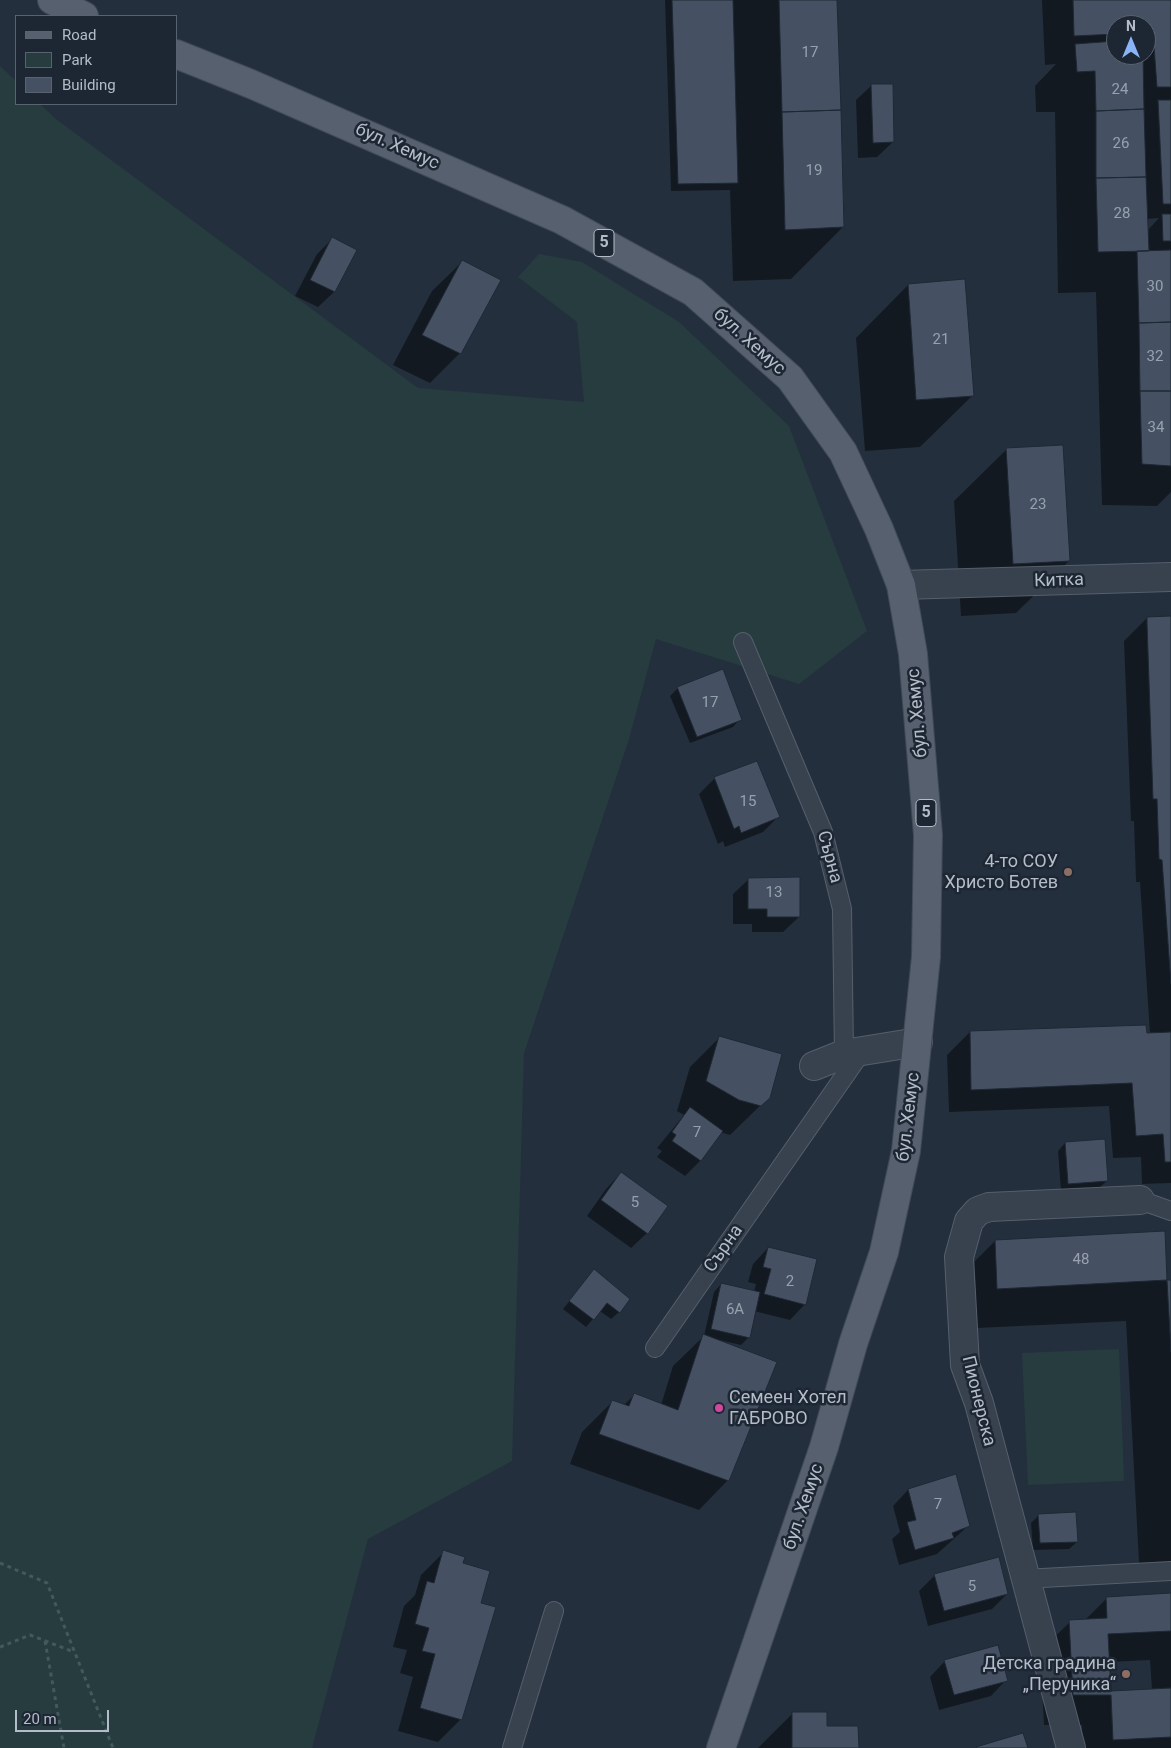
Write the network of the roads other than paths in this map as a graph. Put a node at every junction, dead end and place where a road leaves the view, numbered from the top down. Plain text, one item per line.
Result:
1 (52, 0) edge
2 (82, 15) edge
3 (178, 55) edge
4 (1171, 577) edge
5 (901, 585) junction
6 (743, 642) dead end
7 (918, 1042) junction
8 (853, 1053) junction
9 (814, 1066) dead end
10 (1140, 1200) joint
11 (1171, 1211) edge
12 (655, 1348) dead end
13 (1171, 1571) edge
14 (1024, 1579) junction
15 (554, 1612) dead end
16 (512, 1748) edge
17 (721, 1748) edge
18 (1071, 1748) edge

1 - 2 main road
3 - 5 main road, бул. Хемус / 5
4 - 5 street, Китка
5 - 7 main road, бул. Хемус / 5
6 - 8 lane, Сърна
7 - 8 street
7 - 17 main road, бул. Хемус / 5
8 - 9 street
8 - 12 lane, Сърна
10 - 11 lane
10 - 14 street, Пионерска
13 - 14 lane
14 - 18 street, Пионерска
15 - 16 lane

